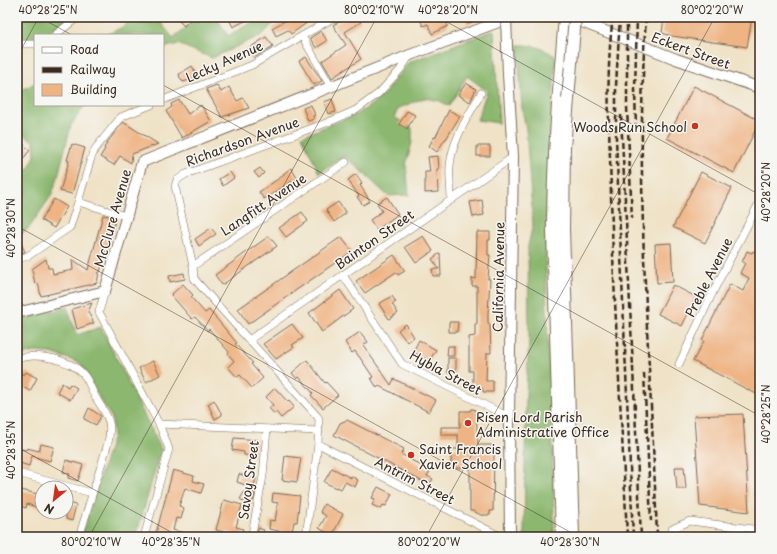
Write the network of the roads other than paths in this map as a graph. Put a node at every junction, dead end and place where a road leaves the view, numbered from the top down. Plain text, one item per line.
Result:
1 (78, 17) edge
2 (335, 17) edge
3 (506, 17) edge
4 (512, 17) edge
5 (565, 17) edge
6 (569, 17) edge
7 (575, 17) edge
8 (56, 34) edge
9 (302, 36) junction
10 (17, 44) edge
11 (34, 44) edge
12 (410, 56) junction
13 (331, 87) junction
14 (760, 88) edge
15 (481, 93) dead end
16 (563, 99) junction
17 (164, 100) edge
18 (148, 106) edge
19 (513, 157) junction
20 (346, 162) dead end
21 (451, 200) junction
22 (760, 201) edge
23 (78, 202) junction
24 (126, 216) junction
25 (17, 259) edge
26 (193, 266) junction
27 (343, 275) junction
28 (105, 291) junction
29 (17, 313) edge
30 (249, 340) junction
31 (17, 359) edge
32 (679, 364) dead end
33 (509, 417) junction
34 (159, 424) junction
35 (267, 429) junction
36 (319, 431) junction
37 (318, 444) junction
38 (17, 473) edge
39 (92, 493) junction
40 (760, 530) edge
41 (672, 533) edge
42 (252, 534) dead end
43 (79, 537) edge
44 (144, 537) edge
45 (306, 537) edge
46 (502, 537) edge
47 (510, 537) edge
48 (562, 537) edge
49 (573, 537) edge

1 - 8 street
2 - 9 street, Lecky Avenue
3 - 19 street, California Avenue, bridge
4 - 12 street, McClure Avenue
5 - 16 highway
6 - 14 street, Eckert Street
7 - 16 highway, bridge
9 - 13 street
9 - 17 street, Lecky Avenue
10 - 11 street
12 - 13 street, McClure Avenue
12 - 26 street, Richardson Avenue
13 - 24 street, McClure Avenue
15 - 21 street
16 - 48 highway
16 - 49 highway
18 - 23 street
19 - 21 street, Bainton Street
19 - 33 street, California Avenue
20 - 26 street, Langfitt Avenue
21 - 27 street, Bainton Street
22 - 32 street, Preble Avenue
23 - 24 street
23 - 25 street
24 - 28 street, McClure Avenue
26 - 30 street, Richardson Avenue
27 - 30 street, Bainton Street
27 - 33 street, Hybla Street
28 - 29 street
28 - 34 street, McClure Avenue
30 - 36 street, Richardson Avenue
31 - 39 street
33 - 47 street, California Avenue
34 - 35 street
34 - 44 street, McClure Avenue
35 - 36 street
35 - 42 street, Savoy Street
36 - 37 street, Richardson Avenue
37 - 45 street, Richardson Avenue
37 - 46 street, Antrim Street
38 - 39 street
39 - 43 street
40 - 41 street

